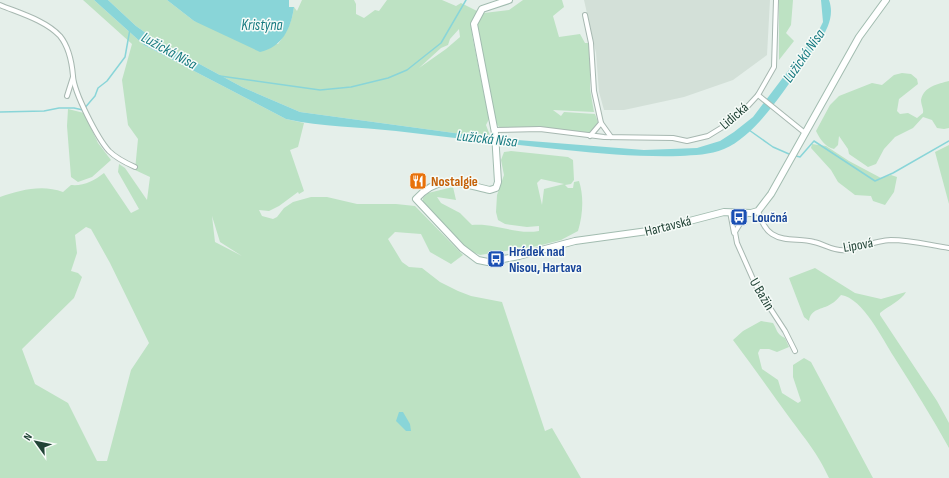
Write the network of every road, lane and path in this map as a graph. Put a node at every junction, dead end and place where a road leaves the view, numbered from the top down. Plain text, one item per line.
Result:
1 (509, 0) edge
2 (776, 0) edge
3 (886, 0) edge
4 (0, 5) edge
5 (585, 15) dead end
6 (73, 77) junction
7 (758, 95) junction
8 (67, 96) dead end
9 (601, 123) junction
10 (494, 131) junction
11 (805, 133) junction
12 (590, 136) junction
13 (611, 138) junction
14 (135, 167) dead end
15 (758, 211) junction
16 (730, 212) junction
17 (746, 214) junction
18 (735, 234) junction
19 (949, 248) edge
20 (795, 351) dead end

1 - 10 street
2 - 7 street, Lidická
3 - 11 street
4 - 6 street
5 - 9 street
6 - 8 street
6 - 14 street
7 - 11 street
7 - 13 street, Lidická
9 - 12 street
9 - 13 street
10 - 12 street, Lidická
10 - 16 street, Hartavská
11 - 15 street
12 - 13 street, Lidická
15 - 17 street, Hartavská
15 - 19 street, Lipová
16 - 17 street, Hartavská
16 - 18 street, U Bažin
17 - 18 street
18 - 20 street, U Bažin

